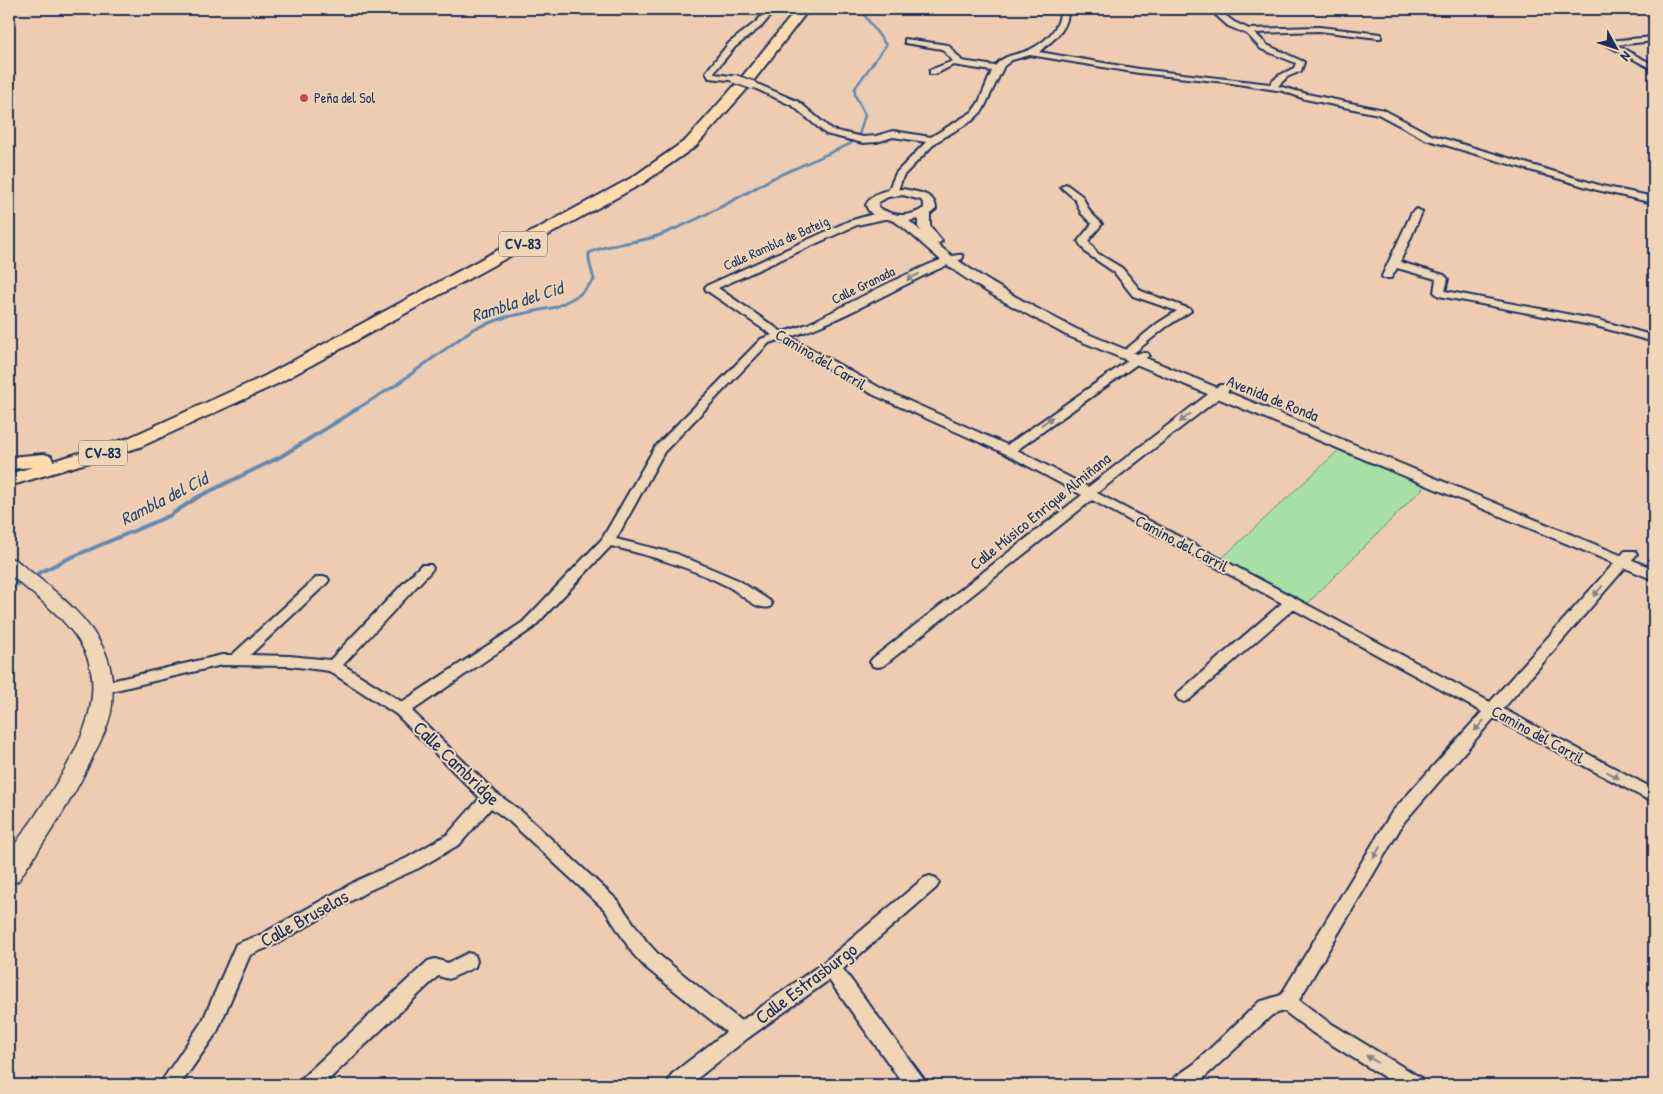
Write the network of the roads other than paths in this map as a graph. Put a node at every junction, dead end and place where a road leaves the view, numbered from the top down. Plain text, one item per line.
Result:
1 (772, 9) edge
2 (802, 9) edge
3 (1064, 9) edge
4 (1214, 9) edge
5 (1247, 31) junction
6 (1378, 36) dead end
7 (1654, 39) edge
8 (908, 41) dead end
9 (1027, 52) junction
10 (959, 63) junction
11 (1654, 68) edge
12 (998, 69) junction
13 (933, 72) dead end
14 (1273, 87) junction
15 (933, 140) junction
16 (1066, 187) dead end
17 (897, 190) junction
18 (1654, 200) edge
19 (873, 209) junction
20 (1417, 212) dead end
21 (924, 214) junction
22 (892, 217) junction
23 (853, 223) junction
24 (953, 259) junction
25 (1394, 264) junction
26 (1387, 276) dead end
27 (710, 288) joint
28 (780, 336) junction
29 (1654, 339) edge
30 (1137, 355) junction
31 (1220, 391) junction
32 (195, 416) junction
33 (1008, 450) junction
34 (9, 463) edge
35 (9, 480) edge
36 (1089, 493) junction
37 (608, 541) junction
38 (1626, 558) junction
39 (9, 564) edge
40 (1654, 564) edge
41 (426, 568) dead end
42 (1654, 575) edge
43 (322, 580) dead end
44 (51, 597) joint
45 (1292, 602) junction
46 (765, 604) dead end
47 (236, 660) junction
48 (878, 662) dead end
49 (333, 666) junction
50 (102, 688) junction
51 (1184, 696) dead end
52 (402, 710) junction
53 (1493, 710) junction
54 (1654, 797) edge
55 (490, 798) junction
56 (9, 874) edge
57 (930, 883) dead end
58 (468, 960) dead end
59 (830, 968) junction
60 (1287, 1002) junction
61 (741, 1032) junction
62 (679, 1080) dead end
63 (169, 1085) edge
64 (309, 1085) edge
65 (916, 1085) edge
66 (1181, 1085) edge
67 (1414, 1085) edge

1 - 15 street, bridge
2 - 32 main road, CV-83
3 - 9 street
4 - 5 street
5 - 6 street
5 - 14 street
7 - 11 street
8 - 10 street
9 - 12 street
9 - 14 street
10 - 12 street
10 - 13 street
12 - 15 street
14 - 18 street
15 - 17 street
16 - 30 street
17 - 19 street
17 - 21 street, Avenida de Ronda
19 - 22 street, Avenida de Ronda
19 - 23 street, Calle Rambla de Bateig
20 - 25 street
21 - 22 street
21 - 24 street, Avenida de Ronda
22 - 23 street, Calle Rambla de Bateig
22 - 24 street, Avenida de Ronda
23 - 27 street, Calle Rambla de Bateig
24 -> 28 street, Calle Granada
24 - 30 street, Avenida de Ronda
25 - 26 street
25 - 29 street
27 - 28 street, Camino del Carril
28 - 33 street, Camino del Carril
28 - 37 street, Calle Granada
30 - 31 street, Avenida de Ronda
33 -> 30 street
31 -> 36 street, Calle Músico Enrique Almiñana
31 - 38 street, Avenida de Ronda
32 - 34 main road, CV-83
32 - 35 main road, CV-83
33 - 36 street, Camino del Carril
36 - 45 street, Camino del Carril
36 - 48 street, Calle Músico Enrique Almiñana
37 - 46 street
37 - 52 street, Calle Granada
38 - 40 street, Avenida de Ronda
38 - 42 street, Avenida de Ronda
38 -> 53 street
39 - 44 main road
41 - 49 street
43 - 47 street
44 - 50 main road
45 - 51 street
45 - 53 street, Camino del Carril
47 - 49 street, Calle Cambridge
47 - 50 street, Calle Cambridge
49 - 52 street, Calle Cambridge
50 - 56 main road
52 - 55 street, Calle Cambridge
53 -> 54 street, Camino del Carril
53 -> 60 street
55 - 61 street, Calle Cambridge
55 - 63 street, Calle Bruselas
57 - 59 street, Calle Estrasburgo
58 - 64 street
59 - 61 street, Calle Estrasburgo
59 - 65 street
60 - 66 street
67 -> 60 street
61 - 62 street, Calle Estrasburgo

